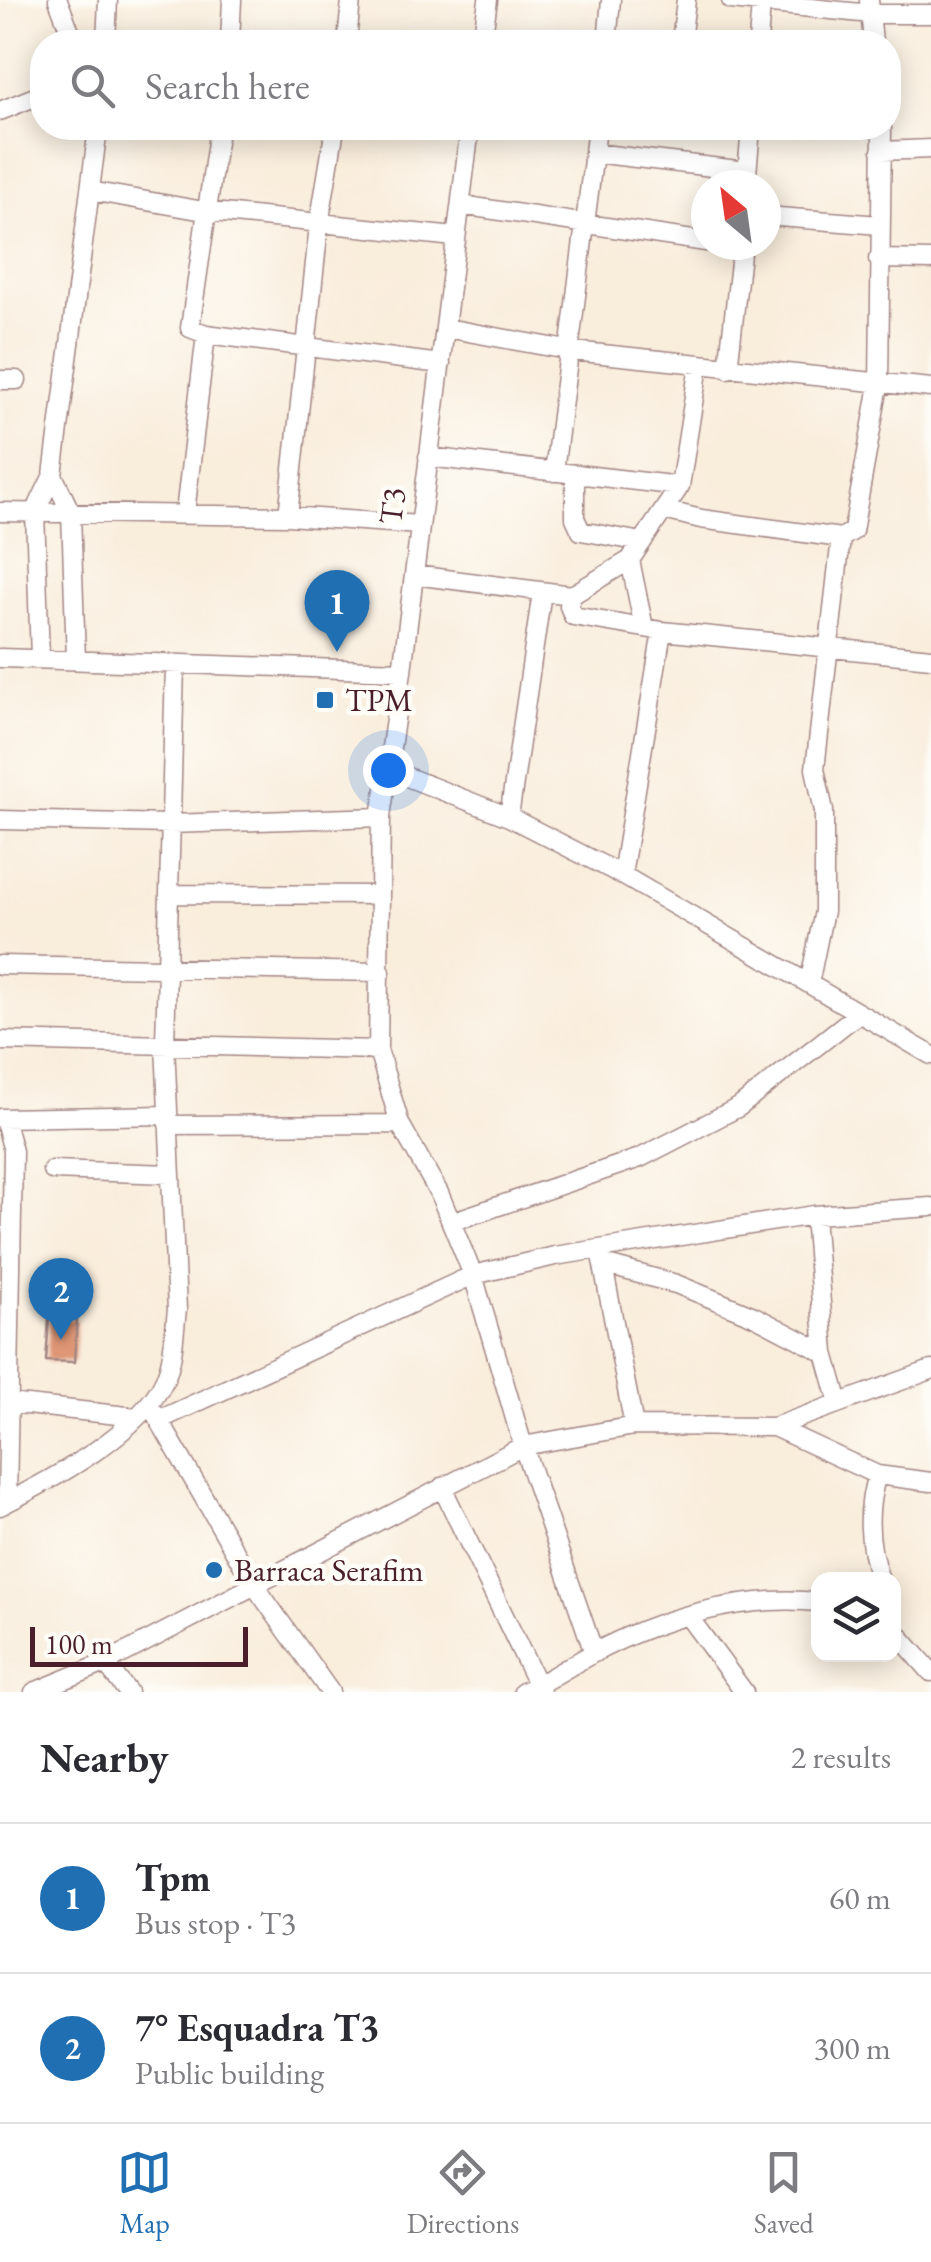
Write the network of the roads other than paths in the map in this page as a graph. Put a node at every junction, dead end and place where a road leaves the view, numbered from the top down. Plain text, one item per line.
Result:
1 (58, 0) edge
2 (108, 0) edge
3 (232, 0) edge
4 (352, 0) edge
5 (488, 0) edge
6 (611, 0) edge
7 (686, 0) edge
8 (731, 0) edge
9 (761, 4) junction
10 (870, 7) edge
11 (931, 14) edge
12 (69, 30) edge
13 (107, 30) edge
14 (231, 30) edge
15 (348, 30) edge
16 (484, 30) edge
17 (607, 30) edge
18 (682, 30) edge
19 (759, 30) edge
20 (30, 99) edge
21 (0, 111) edge
22 (96, 140) edge
23 (217, 140) edge
24 (334, 140) edge
25 (469, 140) edge
26 (596, 140) edge
27 (750, 140) edge
28 (882, 140) edge
29 (931, 149) edge
30 (882, 151) junction
31 (594, 153) junction
32 (697, 170) edge
33 (747, 170) edge
34 (90, 192) junction
35 (461, 204) junction
36 (204, 211) junction
37 (781, 217) edge
38 (587, 222) junction
39 (319, 225) junction
40 (880, 225) junction
41 (455, 237) junction
42 (691, 239) edge
43 (878, 259) junction
44 (741, 260) edge
45 (931, 260) edge
46 (446, 328) junction
47 (206, 334) junction
48 (308, 344) junction
49 (573, 351) junction
50 (441, 364) junction
51 (699, 365) junction
52 (728, 369) junction
53 (879, 385) junction
54 (931, 388) edge
55 (428, 457) junction
56 (554, 472) junction
57 (575, 474) junction
58 (53, 475) junction
59 (680, 486) junction
60 (664, 510) junction
61 (0, 512) edge
62 (36, 512) junction
63 (71, 512) junction
64 (185, 513) junction
65 (288, 516) junction
66 (420, 526) junction
67 (841, 538) junction
68 (642, 542) junction
69 (630, 560) junction
70 (414, 575) junction
71 (542, 592) junction
72 (572, 594) junction
73 (653, 630) junction
74 (828, 650) junction
75 (0, 658) edge
76 (931, 658) edge
77 (40, 659) junction
78 (76, 660) junction
79 (174, 665) junction
80 (402, 671) junction
81 (387, 769) junction
82 (381, 816) junction
83 (509, 817) junction
84 (0, 820) edge
85 (170, 824) junction
86 (622, 875) junction
87 (169, 894) junction
88 (378, 895) junction
89 (0, 965) edge
90 (167, 968) junction
91 (381, 972) junction
92 (809, 984) junction
93 (859, 1013) junction
94 (0, 1041) edge
95 (165, 1044) junction
96 (378, 1050) junction
97 (931, 1055) edge
98 (2, 1118) edge
99 (168, 1120) junction
100 (400, 1124) junction
101 (52, 1170) dead end
102 (170, 1174) junction
103 (6, 1203) edge
104 (931, 1206) edge
105 (814, 1214) junction
106 (451, 1222) junction
107 (601, 1256) junction
108 (5, 1275) edge
109 (473, 1275) junction
110 (5, 1350) edge
111 (825, 1353) junction
112 (931, 1370) edge
113 (9, 1403) junction
114 (839, 1403) junction
115 (148, 1414) junction
116 (4, 1423) edge
117 (634, 1426) junction
118 (774, 1426) junction
119 (523, 1446) junction
120 (876, 1475) junction
121 (931, 1482) edge
122 (442, 1488) junction
123 (4, 1504) edge
124 (877, 1572) edge
125 (254, 1583) junction
126 (811, 1601) edge
127 (688, 1616) junction
128 (901, 1635) edge
129 (594, 1652) junction
130 (105, 1662) junction
131 (928, 1662) edge
132 (534, 1690) edge
133 (34, 1692) edge
134 (128, 1692) edge
135 (330, 1692) edge
136 (744, 1692) edge

1 - 12 street
2 - 13 street
3 - 14 street
4 - 15 street
5 - 16 street
6 - 17 street
7 - 18 street
8 - 9 street
9 - 10 street
9 - 19 street
10 - 11 street
20 - 21 street
22 - 34 street
23 - 36 street
24 - 39 street
25 - 35 street, T3
26 - 31 street
27 - 33 street
28 - 30 street
29 - 30 street
30 - 40 street
31 - 32 street
31 - 38 street
34 - 36 street
34 - 58 street
35 - 38 street
35 - 41 street, T3
36 - 39 street
36 - 47 street
37 - 40 street
38 - 42 street
38 - 49 street
39 - 41 street
39 - 48 street
40 - 43 street
41 - 46 street, T3
43 - 45 street
43 - 53 street
44 - 52 street
46 - 49 street
46 - 50 street, T3
47 - 48 street
47 - 64 street
48 - 50 street
48 - 65 street
49 - 51 street
49 - 56 street
50 - 55 street, T3
51 - 52 street
51 - 59 street
52 - 53 street
53 - 54 street
53 - 67 street
55 - 56 street
55 - 66 street, T3
56 - 57 street
57 - 59 street
57 - 68 street
58 - 62 street
58 - 63 street
59 - 60 street
60 - 67 street
60 - 68 street
61 - 62 street
62 - 63 street
62 - 77 street
63 - 64 street
63 - 78 street
64 - 65 street
65 - 66 street
66 - 70 street, T3
67 - 74 street
68 - 69 street
69 - 72 street
69 - 73 street
70 - 71 street
70 - 80 street, T3
71 - 72 street
71 - 83 street
72 - 73 street
73 - 74 street
73 - 86 street
74 - 76 street
74 - 92 street
75 - 77 street
77 - 78 street
78 - 79 street
79 - 80 street
79 - 85 street
80 - 81 street, T3
81 - 82 street, T3
81 - 83 street
82 - 85 street
82 - 88 street, T3
83 - 86 street
84 - 85 street
85 - 87 street
86 - 92 street
87 - 88 street
87 - 90 street
88 - 91 street, T3
89 - 90 street
90 - 91 street
90 - 95 street
91 - 96 street, T3
92 - 93 street
93 - 97 street
93 - 106 street
94 - 95 street
95 - 96 street
95 - 99 street
96 - 100 street, T3
98 - 99 street
98 - 103 street
99 - 100 street
99 - 102 street
100 - 106 street, T3
101 - 102 street
102 - 115 street
103 - 108 street
104 - 105 street
105 - 107 street
105 - 111 street
106 - 109 street, T3
107 - 109 street
107 - 111 street
107 - 117 street
108 - 110 street
109 - 115 street
109 - 119 street, T3
110 - 113 street
111 - 114 street
112 - 114 street
113 - 115 street
113 - 116 street
114 - 118 street
115 - 123 street
115 - 125 street
116 - 123 street
117 - 118 street
117 - 119 street
118 - 120 street
119 - 122 street
119 - 129 street, T3
120 - 121 street
120 - 124 street
122 - 125 street
122 - 132 street
125 - 130 street
125 - 135 street
126 - 127 street
127 - 129 street
127 - 136 street
128 - 131 street
129 - 132 street
130 - 133 street
130 - 134 street

